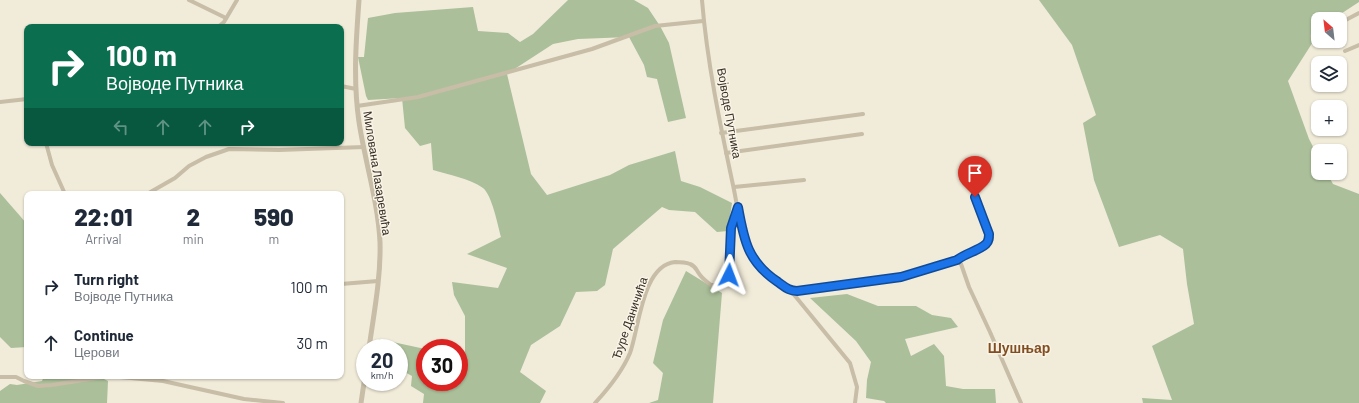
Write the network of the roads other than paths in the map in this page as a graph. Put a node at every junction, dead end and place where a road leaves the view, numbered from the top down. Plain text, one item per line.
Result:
1 (188, 0) edge
2 (237, 0) edge
3 (360, 0) edge
4 (702, 0) edge
5 (1359, 13) edge
6 (226, 18) junction
7 (1347, 19) edge
8 (703, 21) junction
9 (221, 24) edge
10 (1359, 45) edge
11 (1345, 52) dead end
12 (344, 87) edge
13 (356, 89) junction
14 (24, 99) edge
15 (0, 102) edge
16 (357, 106) junction
17 (863, 114) dead end
18 (721, 133) junction
19 (862, 134) dead end
20 (47, 146) edge
21 (364, 147) junction
22 (726, 153) junction
23 (804, 180) dead end
24 (734, 187) junction
25 (64, 191) edge
26 (152, 191) edge
27 (975, 197) dead end
28 (738, 207) junction
29 (957, 260) junction
30 (378, 281) junction
31 (344, 284) edge
32 (791, 291) junction
33 (370, 339) edge
34 (0, 377) edge
35 (90, 379) edge
36 (141, 379) edge
37 (363, 391) edge
38 (283, 403) edge
39 (361, 403) edge
40 (595, 403) edge
41 (855, 403) edge
42 (1021, 403) edge

1 - 6 street
2 - 6 street
3 - 13 street, Милована Лазаревића
4 - 8 street, Војводе Путника
5 - 7 street
6 - 9 street
8 - 16 street
8 - 18 street, Војводе Путника
10 - 11 street
12 - 13 street
13 - 16 street, Милована Лазаревића
14 - 15 street
16 - 21 street, Милована Лазаревића
17 - 18 street
18 - 22 street, Војводе Путника
19 - 22 street
20 - 25 street
21 - 26 street
21 - 30 street, Милована Лазаревића
22 - 24 street, Војводе Путника
23 - 24 street
24 - 28 street, Војводе Путника
27 - 29 street
28 - 32 street, Војводе Путника
28 - 40 street, Ђуре Даничића
29 - 32 street
29 - 42 street
30 - 31 street
30 - 33 street, Милована Лазаревића
32 - 41 street
34 - 35 street
36 - 38 street
37 - 39 street

